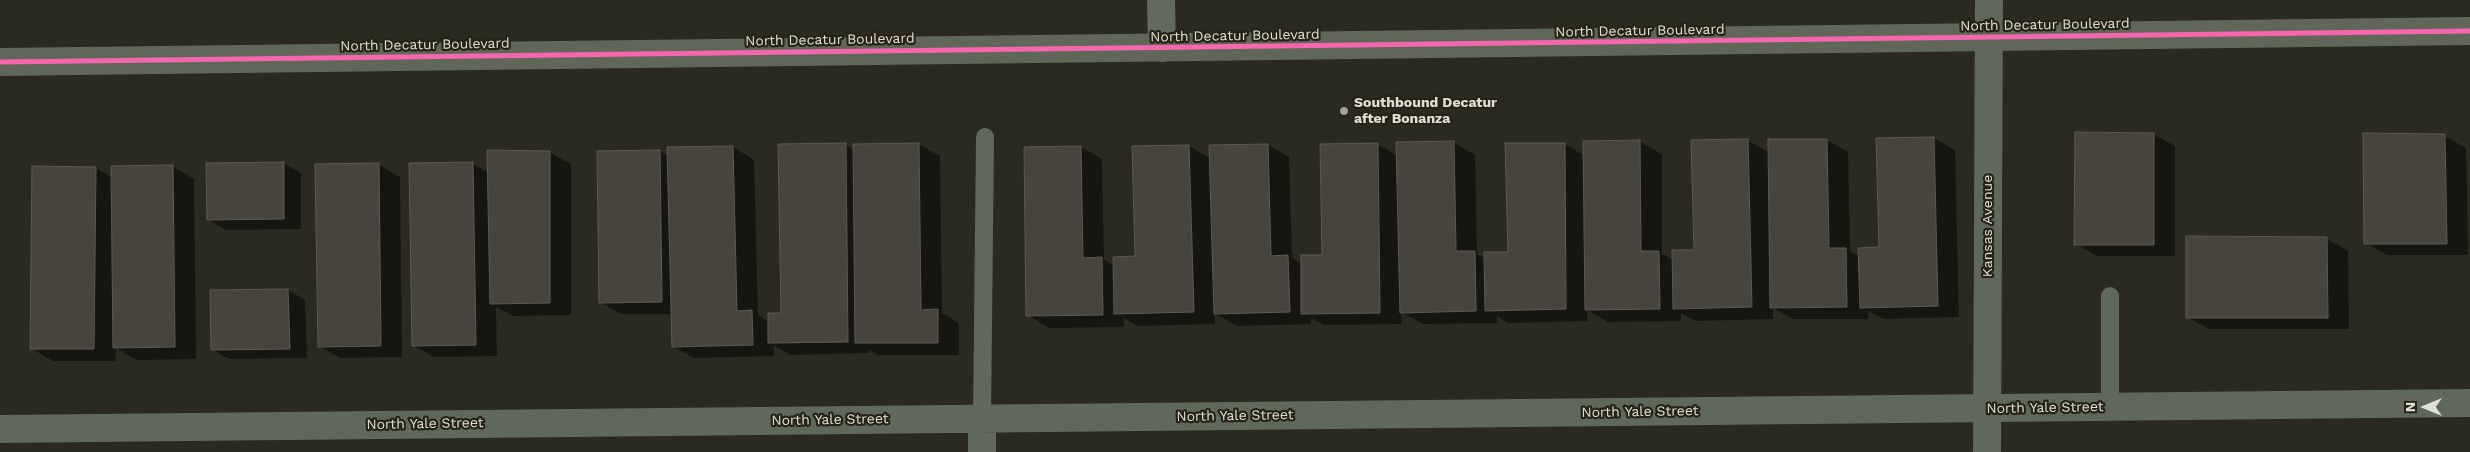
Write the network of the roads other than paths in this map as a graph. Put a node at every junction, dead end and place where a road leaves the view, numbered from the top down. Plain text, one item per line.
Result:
1 (1162, 0) edge
2 (1989, 0) edge
3 (2470, 31) edge
4 (1988, 37) junction
5 (1162, 48) junction
6 (0, 62) edge
7 (985, 136) dead end
8 (2110, 296) dead end
9 (2470, 403) edge
10 (2110, 407) junction
11 (1988, 408) junction
12 (982, 419) junction
13 (0, 429) edge
14 (982, 452) edge
15 (1988, 452) edge

1 - 5 street
2 - 4 street, Kansas Avenue
3 - 4 main road, North Decatur Boulevard
4 - 5 main road, North Decatur Boulevard
4 - 11 street, Kansas Avenue
5 - 6 main road, North Decatur Boulevard
7 - 12 lane
8 - 10 lane
9 - 10 street, North Yale Street
10 - 11 street, North Yale Street
11 - 12 street, North Yale Street
11 - 15 street, Kansas Avenue
12 - 13 street, North Yale Street
12 - 14 street

